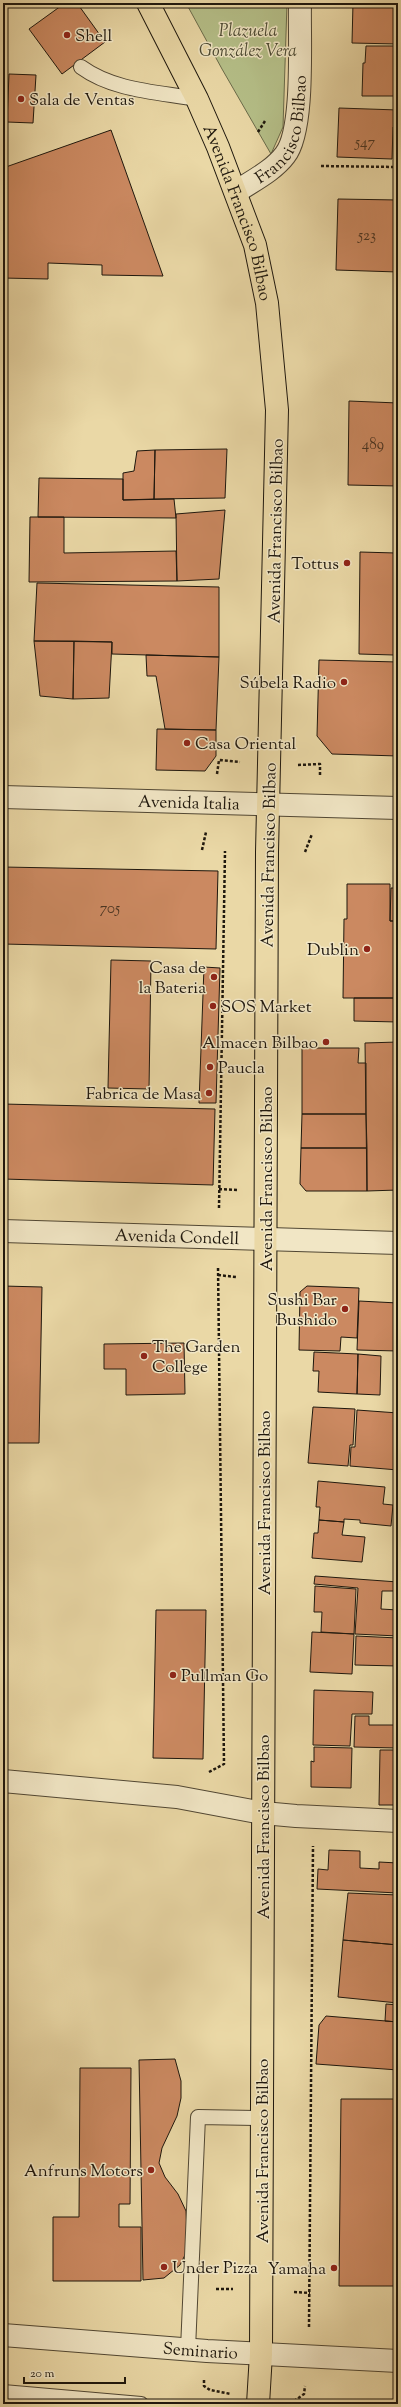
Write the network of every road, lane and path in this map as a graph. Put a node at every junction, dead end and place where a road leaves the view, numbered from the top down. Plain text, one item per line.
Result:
1 (148, 3) edge
2 (300, 3) edge
3 (81, 67) dead end
4 (197, 99) junction
5 (321, 166) dead end
6 (398, 167) edge
7 (236, 192) junction
8 (219, 760) dead end
9 (243, 762) dead end
10 (295, 765) dead end
11 (319, 783) dead end
12 (3, 797) edge
13 (268, 805) junction
14 (398, 808) edge
15 (314, 828) dead end
16 (206, 829) dead end
17 (202, 850) dead end
18 (225, 851) dead end
19 (305, 852) dead end
20 (219, 1189) junction
21 (243, 1191) dead end
22 (219, 1215) dead end
23 (3, 1231) edge
24 (266, 1239) junction
25 (398, 1243) edge
26 (218, 1262) dead end
27 (218, 1275) junction
28 (239, 1277) dead end
29 (205, 1774) dead end
30 (3, 1781) edge
31 (263, 1813) junction
32 (398, 1821) edge
33 (313, 1846) dead end
34 (262, 2118) junction
35 (214, 2289) dead end
36 (236, 2289) dead end
37 (294, 2292) dead end
38 (310, 2293) junction
39 (308, 2333) dead end
40 (3, 2335) edge
41 (188, 2349) junction
42 (261, 2354) junction
43 (398, 2361) edge
44 (204, 2377) dead end
45 (305, 2383) dead end
46 (3, 2392) edge
47 (237, 2395) dead end
48 (141, 2404) edge
49 (258, 2404) edge
50 (290, 2404) edge

1 - 4 main road, Avenida Francisco Bilbao
2 - 7 street, Francisco Bilbao
3 - 4 lane
4 - 7 main road, Avenida Francisco Bilbao
5 - 6 path
7 - 13 main road, Avenida Francisco Bilbao
8 - 9 path
10 - 11 path
12 - 13 street, Avenida Italia
13 - 14 street, Avenida Italia
13 - 24 main road, Avenida Francisco Bilbao
15 - 19 path
16 - 17 path
18 - 20 path
20 - 21 path
20 - 22 path
23 - 24 street, Avenida Condell
24 - 25 street, Avenida Condell
24 - 31 main road, Avenida Francisco Bilbao
26 - 27 path
27 - 28 path
27 - 29 path
30 - 31 street
31 - 32 street
31 - 34 main road, Avenida Francisco Bilbao
33 - 38 path
34 - 41 lane
34 - 42 main road, Avenida Francisco Bilbao
35 - 36 path
37 - 38 path
38 - 39 path
40 - 41 street, Seminario
41 - 42 street, Seminario
42 - 43 street, Seminario
42 - 49 main road, Avenida Francisco Bilbao
44 - 47 path
45 - 50 path
46 - 48 lane

